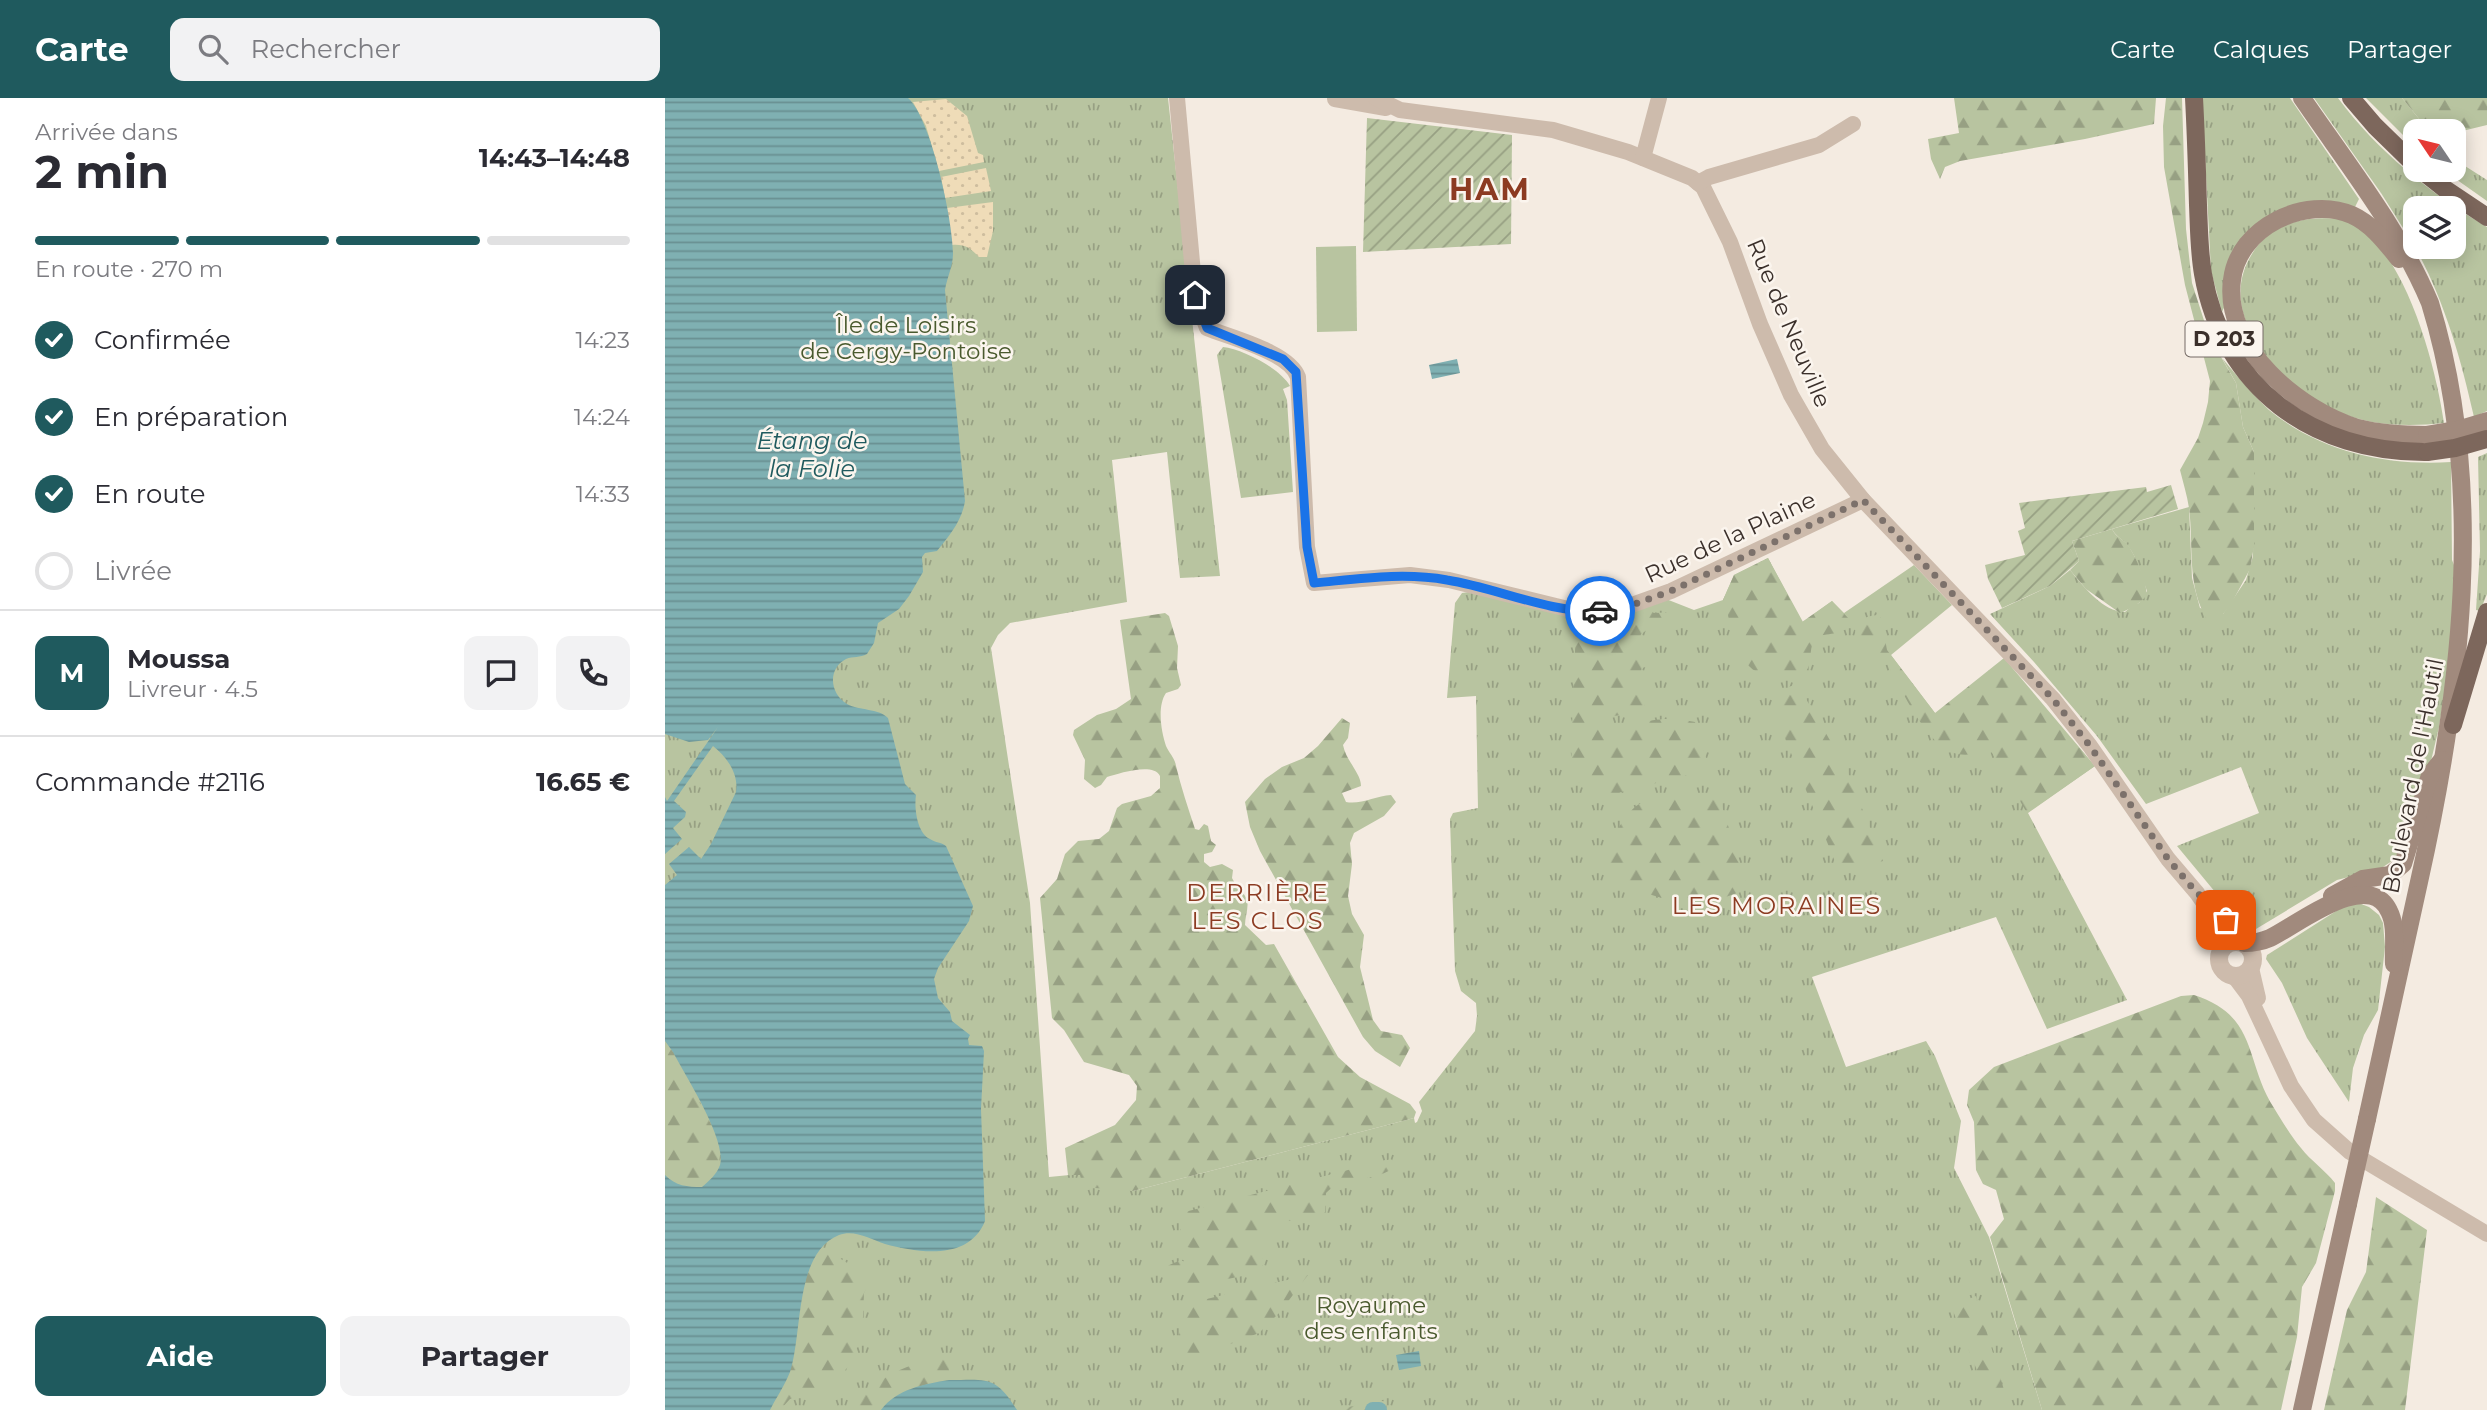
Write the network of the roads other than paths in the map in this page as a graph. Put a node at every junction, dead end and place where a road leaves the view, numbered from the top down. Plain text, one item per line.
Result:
1 (1177, 98) edge
2 (1333, 98) edge
3 (1376, 98) edge
4 (1659, 98) edge
5 (2194, 98) edge
6 (2302, 98) edge
7 (2351, 98) edge
8 (1400, 110) junction
9 (1853, 124) dead end
10 (2403, 153) edge
11 (1643, 158) junction
12 (2436, 182) edge
13 (1698, 183) junction
14 (2487, 217) edge
15 (2431, 305) junction
16 (2487, 421) edge
17 (2487, 439) edge
18 (2427, 444) junction
19 (1863, 500) junction
20 (2487, 612) edge
21 (2453, 725) junction
22 (2448, 751) junction
23 (2197, 893) junction
24 (2305, 917) junction
25 (2221, 951) junction
26 (2248, 952) junction
27 (2234, 976) junction
28 (2395, 988) junction
29 (2274, 1050) junction
30 (2487, 1234) edge
31 (2302, 1410) edge

1 - 19 street, Rue de la Plaine
2 - 8 street
3 - 8 street
4 - 11 street
5 - 18 main road, D 203
6 - 15 main road, Boulevard de l'Hautil
7 - 10 main road
8 - 11 street
9 - 13 street
11 - 13 street
12 - 14 main road
13 - 19 street, Rue de Neuville
15 - 18 main road, D 203
15 - 21 main road, Boulevard de l'Hautil
16 - 18 main road, D 203, bridge
17 - 18 main road, D 203, bridge
19 - 23 street, Rue de Neuville
20 - 21 main road
21 - 22 main road, Boulevard de l'Hautil
22 - 24 main road
22 - 28 main road, Boulevard de l'Hautil
23 - 25 street, Rue de Neuville
23 - 26 street, Rue de Neuville
24 - 26 main road
24 - 28 main road
25 - 26 street
25 - 27 street
26 - 27 street
26 - 29 street
27 - 29 street
28 - 31 main road, Boulevard de l'Hautil, bridge
29 - 30 street

